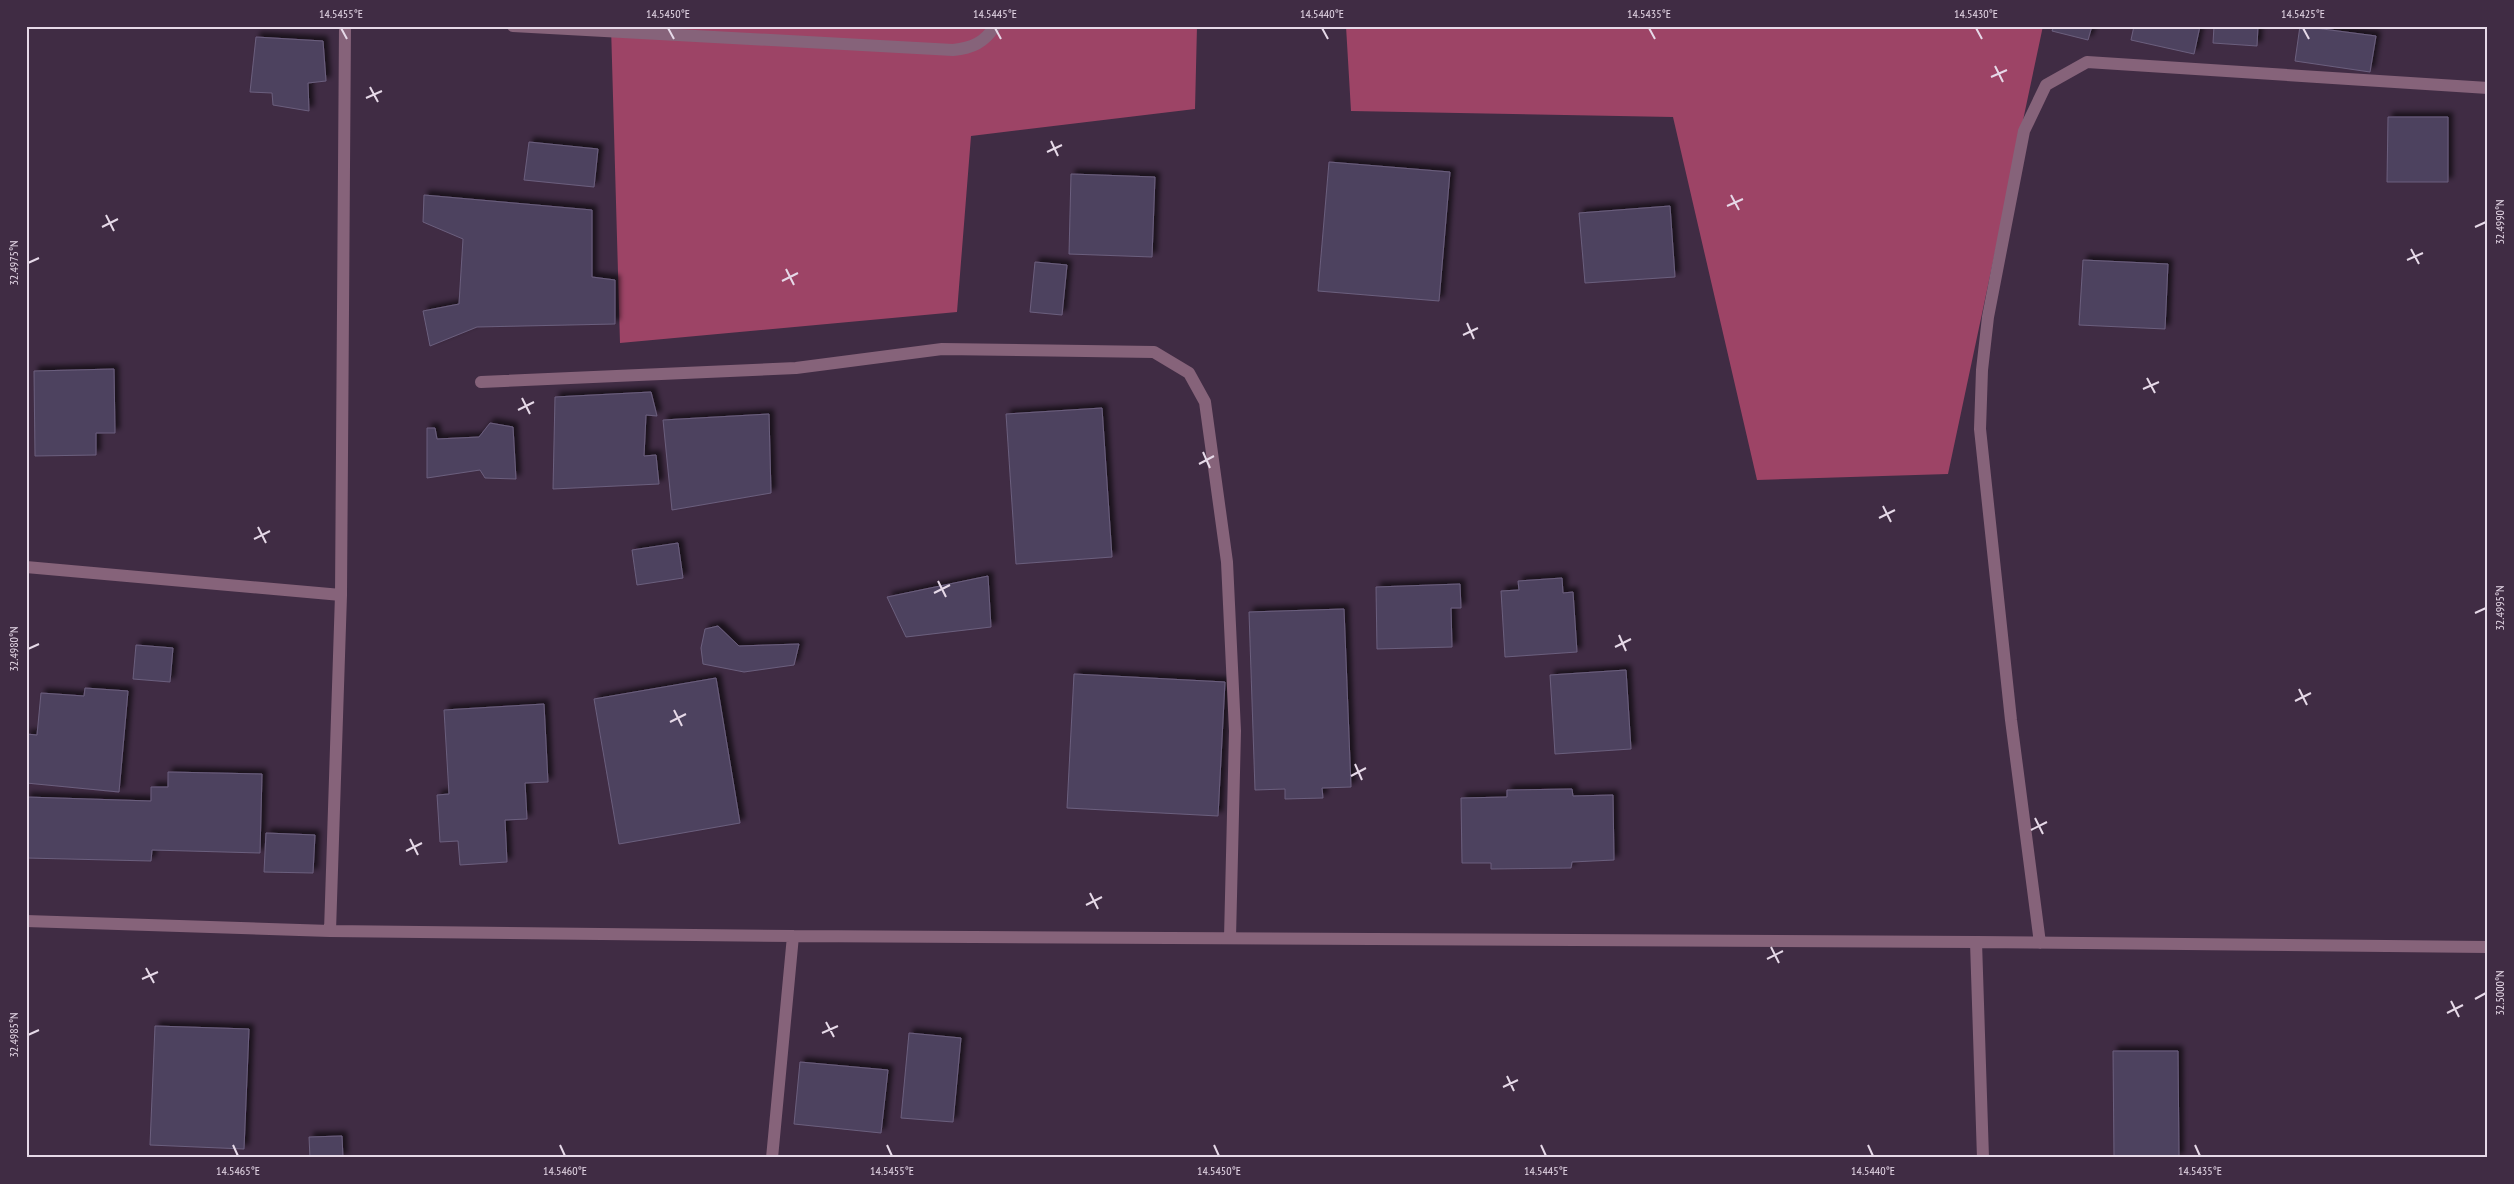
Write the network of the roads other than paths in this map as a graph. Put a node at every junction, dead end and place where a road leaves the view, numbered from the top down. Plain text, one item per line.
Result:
1 (346, 26) edge
2 (513, 26) edge
3 (995, 26) edge
4 (2488, 88) edge
5 (481, 382) dead end
6 (26, 567) edge
7 (341, 595) junction
8 (26, 921) edge
9 (330, 931) junction
10 (793, 936) junction
11 (1230, 938) junction
12 (1976, 942) junction
13 (2040, 943) junction
14 (2488, 947) edge
15 (772, 1158) edge
16 (1983, 1158) edge

1 - 7 street
2 - 3 street
4 - 13 street
5 - 11 street
6 - 7 street
7 - 9 street
8 - 9 street
9 - 10 street
10 - 11 street
10 - 15 street
11 - 12 street
12 - 13 street
12 - 16 street
13 - 14 street

